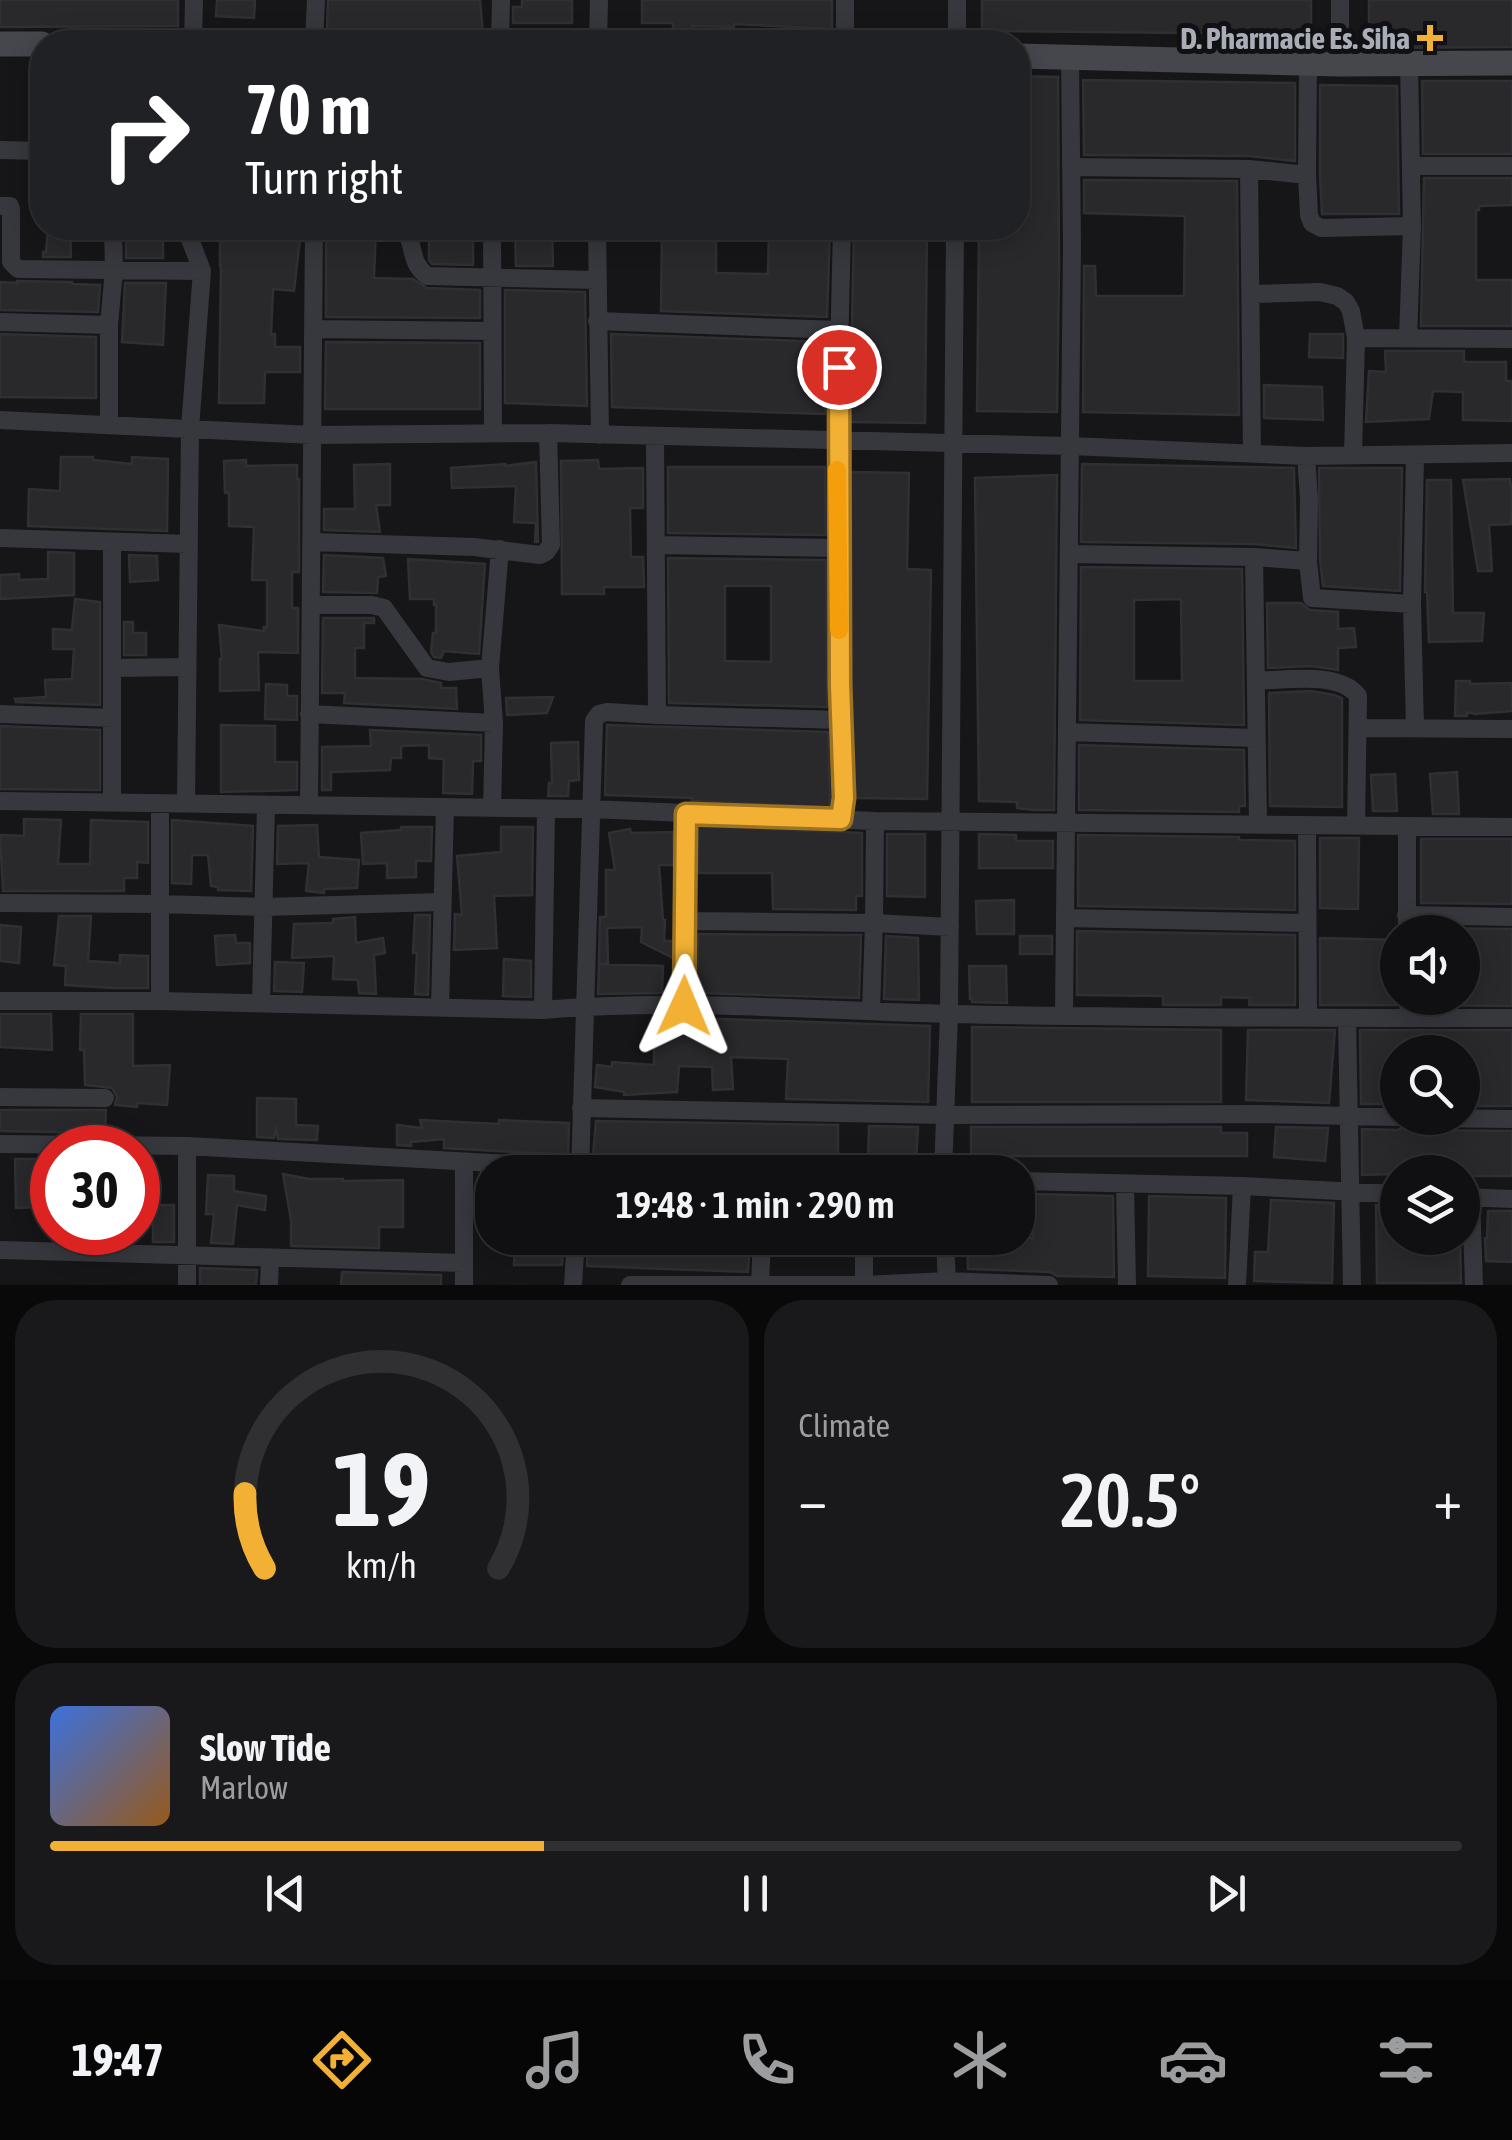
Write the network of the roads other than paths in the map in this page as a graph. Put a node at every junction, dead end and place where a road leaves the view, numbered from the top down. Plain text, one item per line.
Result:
1 (194, 0) edge
2 (316, 0) edge
3 (500, 0) edge
4 (599, 0) edge
5 (846, 0) edge
6 (957, 0) edge
7 (1340, 0) edge
8 (193, 30) edge
9 (315, 30) edge
10 (500, 30) edge
11 (598, 30) edge
12 (846, 30) edge
13 (956, 30) edge
14 (0, 44) edge
15 (30, 44) edge
16 (1030, 56) edge
17 (1070, 58) junction
18 (1409, 62) junction
19 (1512, 63) edge
20 (1308, 64) junction
21 (1340, 64) junction
22 (0, 150) edge
23 (30, 151) edge
24 (1072, 166) junction
25 (1411, 166) junction
26 (1512, 166) edge
27 (1248, 168) junction
28 (1307, 175) junction
29 (0, 206) edge
30 (1412, 226) junction
31 (113, 240) edge
32 (190, 240) edge
33 (314, 240) edge
34 (410, 240) edge
35 (492, 240) edge
36 (597, 240) edge
37 (842, 240) edge
38 (954, 240) edge
39 (114, 269) junction
40 (202, 271) junction
41 (492, 276) junction
42 (597, 280) junction
43 (1251, 294) junction
44 (598, 321) junction
45 (0, 322) edge
46 (109, 326) junction
47 (313, 329) junction
48 (839, 330) junction
49 (492, 331) junction
50 (1356, 338) junction
51 (1408, 338) junction
52 (1512, 339) edge
53 (0, 420) edge
54 (109, 424) junction
55 (190, 428) junction
56 (492, 433) junction
57 (548, 433) junction
58 (313, 434) junction
59 (600, 435) junction
60 (656, 436) junction
61 (837, 442) junction
62 (952, 445) junction
63 (1070, 446) junction
64 (1252, 454) junction
65 (1415, 454) junction
66 (1512, 454) edge
67 (1354, 455) junction
68 (1306, 456) junction
69 (0, 538) edge
70 (112, 542) junction
71 (312, 542) junction
72 (188, 544) junction
73 (656, 545) junction
74 (838, 548) junction
75 (500, 549) junction
76 (1069, 554) junction
77 (1254, 557) junction
78 (1308, 561) junction
79 (1412, 604) junction
80 (311, 605) junction
81 (186, 666) junction
82 (112, 668) junction
83 (490, 668) junction
84 (1256, 681) junction
85 (0, 714) edge
86 (310, 714) junction
87 (657, 716) junction
88 (112, 718) junction
89 (840, 720) junction
90 (494, 723) junction
91 (1358, 728) junction
92 (1415, 728) junction
93 (1512, 729) edge
94 (1067, 732) junction
95 (1255, 738) junction
96 (0, 800) edge
97 (112, 802) junction
98 (160, 803) junction
99 (186, 803) junction
100 (266, 805) junction
101 (308, 805) junction
102 (445, 808) junction
103 (492, 808) junction
104 (546, 809) junction
105 (590, 810) junction
106 (686, 814) junction
107 (841, 819) junction
108 (874, 821) junction
109 (951, 822) junction
110 (1066, 823) junction
111 (1258, 825) junction
112 (1307, 826) junction
113 (1356, 826) junction
114 (1407, 827) junction
115 (1512, 828) edge
116 (442, 902) junction
117 (0, 903) edge
118 (160, 904) junction
119 (264, 907) junction
120 (1407, 915) edge
121 (1512, 917) edge
122 (1065, 918) junction
123 (1480, 919) edge
124 (685, 922) junction
125 (874, 923) junction
126 (1307, 923) junction
127 (950, 927) junction
128 (0, 1000) edge
129 (160, 1001) junction
130 (261, 1003) junction
131 (585, 1006) junction
132 (684, 1006) junction
133 (440, 1008) junction
134 (543, 1010) junction
135 (871, 1010) junction
136 (949, 1014) junction
137 (1064, 1015) junction
138 (1409, 1015) edge
139 (1308, 1017) junction
140 (1347, 1018) junction
141 (1409, 1018) junction
142 (1512, 1018) edge
143 (0, 1096) edge
144 (105, 1098) dead end
145 (582, 1108) junction
146 (946, 1115) junction
147 (1348, 1116) junction
148 (1380, 1117) edge
149 (1480, 1119) edge
150 (1512, 1119) edge
151 (0, 1144) edge
152 (187, 1146) junction
153 (580, 1155) edge
154 (944, 1155) edge
155 (464, 1162) junction
156 (475, 1163) edge
157 (1035, 1182) edge
158 (1125, 1185) junction
159 (1242, 1186) junction
160 (1348, 1192) junction
161 (1380, 1193) edge
162 (1480, 1198) edge
163 (1512, 1199) edge
164 (0, 1250) edge
165 (575, 1255) edge
166 (761, 1255) edge
167 (864, 1255) edge
168 (946, 1255) edge
169 (1472, 1255) edge
170 (187, 1256) junction
171 (270, 1258) junction
172 (464, 1263) junction
173 (947, 1283) edge
174 (760, 1284) edge
175 (187, 1285) edge
176 (268, 1285) edge
177 (464, 1285) edge
178 (573, 1285) edge
179 (630, 1285) edge
180 (864, 1285) edge
181 (1050, 1285) edge
182 (1127, 1285) edge
183 (1237, 1285) edge
184 (1352, 1285) edge
185 (1474, 1285) edge

1 - 8 street
2 - 9 street
3 - 10 street
4 - 11 street
5 - 12 street
6 - 13 street
7 - 21 street
14 - 15 street
16 - 17 street
17 - 20 street
17 - 24 street
18 - 19 street
18 - 21 street
18 - 25 street
20 - 21 street
20 - 28 street
22 - 23 street
24 - 27 street
24 - 63 street
25 - 26 street
25 - 30 street
27 - 28 street
27 - 43 street
28 - 30 street
29 - 39 street
30 - 51 street
31 - 39 street
32 - 40 street
33 - 47 street
34 - 41 street
35 - 41 street
36 - 42 street
37 - 48 street
38 - 62 street
39 - 40 street
39 - 46 street
40 - 55 street
41 - 42 street
41 - 49 street
42 - 44 street
43 - 50 street
43 - 64 street
44 - 48 street
44 - 59 street
45 - 46 street
46 - 54 street
47 - 49 street
47 - 58 street
48 - 61 street
49 - 56 street
50 - 51 street
50 - 67 street
51 - 52 street
53 - 54 street
54 - 55 street
55 - 58 street
55 - 72 street
56 - 57 street
56 - 58 street
57 - 59 street
57 - 75 street
58 - 71 street
59 - 60 street
60 - 61 street
60 - 73 street
61 - 62 street
61 - 74 street
62 - 63 street
62 - 109 street
63 - 64 street
63 - 76 street
64 - 68 street
65 - 66 street
65 - 67 street
65 - 79 street
67 - 68 street
68 - 78 street
69 - 70 street
70 - 72 street
70 - 82 street
71 - 75 street
71 - 80 street
72 - 81 street
73 - 74 street
73 - 87 street
74 - 89 street
75 - 83 street
76 - 77 street
76 - 94 street
77 - 78 street
77 - 84 street
78 - 79 street
79 - 92 street
80 - 83 street
80 - 86 street
81 - 82 street
81 - 99 street
82 - 88 street
83 - 90 street
84 - 91 street
84 - 95 street
85 - 88 street
86 - 90 street
86 - 101 street
87 - 89 street
87 - 105 street
88 - 97 street
89 - 107 street
90 - 103 street
91 - 92 street
91 - 113 street
92 - 93 street
94 - 95 street
94 - 110 street
95 - 111 street
96 - 97 street
97 - 98 street
98 - 99 street
98 - 118 street
99 - 100 street
100 - 101 street
100 - 119 street
101 - 102 street
102 - 103 street
102 - 116 street
103 - 104 street
104 - 105 street
104 - 134 street
105 - 106 street
105 - 131 street
106 - 107 street
106 - 124 street
107 - 108 street
108 - 109 street
108 - 125 street
109 - 110 street
109 - 127 street
110 - 111 street
110 - 122 street
111 - 112 street
112 - 113 street
112 - 126 street
113 - 114 street
114 - 115 street
114 - 120 street
116 - 119 street
116 - 133 street
117 - 118 street
118 - 119 street
118 - 129 street
119 - 130 street
121 - 123 street
122 - 126 street
122 - 137 street
124 - 125 street
124 - 132 street
125 - 127 street
125 - 135 street
126 - 139 street
127 - 136 street
128 - 129 street
129 - 130 street
130 - 133 street
131 - 132 street
131 - 134 street
131 - 145 street
132 - 135 street
133 - 134 street
135 - 136 street
136 - 137 street
136 - 146 street
137 - 139 street
138 - 141 street
139 - 140 street
140 - 141 street
140 - 147 street
141 - 142 street
143 - 144 street
145 - 146 street
145 - 153 street
146 - 147 street
146 - 154 street
147 - 148 street
147 - 160 street
149 - 150 street
151 - 152 street
152 - 155 street
152 - 170 street
155 - 156 street
155 - 172 street
157 - 158 street
158 - 159 street
158 - 182 street
159 - 160 street
159 - 183 street
160 - 161 street
160 - 184 street
162 - 163 street
164 - 170 street
165 - 178 street
166 - 174 street
167 - 180 street
168 - 173 street
169 - 185 street
170 - 171 street
170 - 175 street
171 - 172 street
171 - 176 street
172 - 177 street
173 - 180 street
173 - 181 street
174 - 179 street
174 - 180 street

